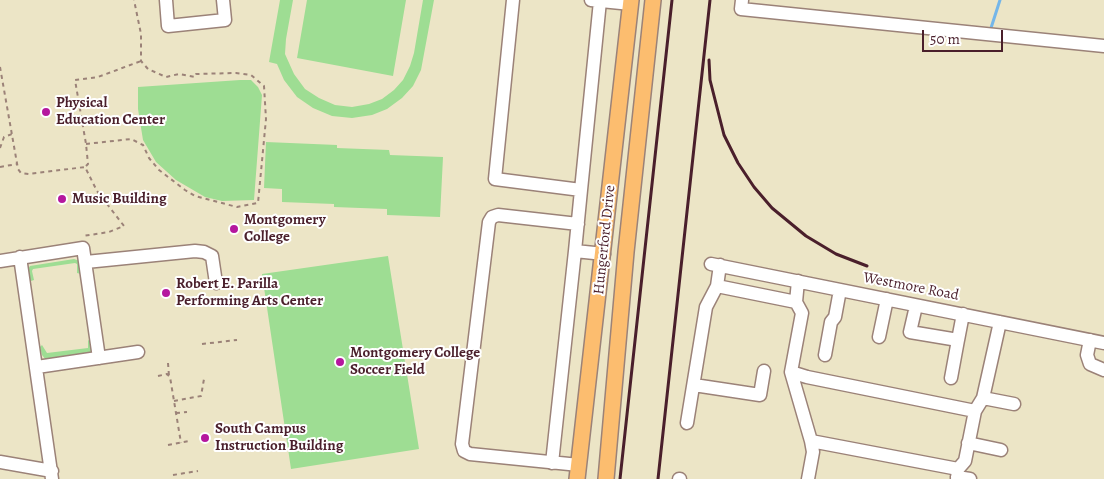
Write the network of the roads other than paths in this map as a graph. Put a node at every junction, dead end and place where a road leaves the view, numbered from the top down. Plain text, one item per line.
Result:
1 (166, 0) edge
2 (223, 0) edge
3 (513, 0) edge
4 (596, 0) edge
5 (652, 0) edge
6 (742, 0) edge
7 (631, 2) edge
8 (1104, 46) edge
9 (581, 190) junction
10 (578, 224) junction
11 (576, 251) junction
12 (604, 254) junction
13 (625, 256) junction
14 (20, 257) junction
15 (0, 260) edge
16 (86, 262) junction
17 (798, 281) junction
18 (216, 283) dead end
19 (717, 286) junction
20 (840, 290) junction
21 (887, 299) junction
22 (796, 302) junction
23 (916, 306) junction
24 (963, 314) junction
25 (1000, 322) junction
26 (879, 337) dead end
27 (958, 340) junction
28 (1090, 340) junction
29 (1104, 343) edge
30 (138, 352) dead end
31 (825, 355) dead end
32 (99, 358) junction
33 (36, 367) junction
34 (1104, 370) edge
35 (764, 372) dead end
36 (792, 372) junction
37 (951, 378) dead end
38 (694, 384) junction
39 (983, 398) junction
40 (1014, 404) dead end
41 (975, 411) junction
42 (688, 423) dead end
43 (811, 441) junction
44 (968, 443) junction
45 (1001, 450) dead end
46 (0, 462) edge
47 (552, 462) junction
48 (578, 472) edge
49 (52, 475) edge
50 (961, 476) edge
51 (606, 479) edge
52 (808, 479) edge

1 - 2 street
3 - 9 street
4 - 7 street
4 - 9 street
5 - 13 main road, Hungerford Drive
6 - 8 street
7 - 12 main road, Hungerford Drive
9 - 10 street
10 - 11 street
10 - 47 street
11 - 12 street
11 - 47 street
12 - 13 main road
12 - 48 main road, Hungerford Drive
13 - 51 main road, Hungerford Drive
14 - 15 street
14 - 16 street
14 - 33 street
16 - 18 street
16 - 32 street
17 - 19 street, Westmore Road
17 - 20 street, Westmore Road
17 - 22 street
19 - 22 street
19 - 38 street
20 - 21 street, Westmore Road
20 - 31 street
21 - 23 street, Westmore Road
21 - 26 street
22 - 36 street
23 - 24 street, Westmore Road
23 - 27 street
24 - 25 street, Westmore Road
24 - 27 street
25 - 28 street, Westmore Road
25 - 39 street
27 - 37 street
28 - 29 street, Westmore Road
28 - 34 street
30 - 32 street
32 - 33 street
33 - 49 street
35 - 38 street
36 - 41 street
36 - 43 street
38 - 42 street
39 - 40 street
39 - 41 street
41 - 44 street
43 - 50 street
43 - 52 street
44 - 45 street
44 - 50 street
46 - 49 street
47 - 48 street

